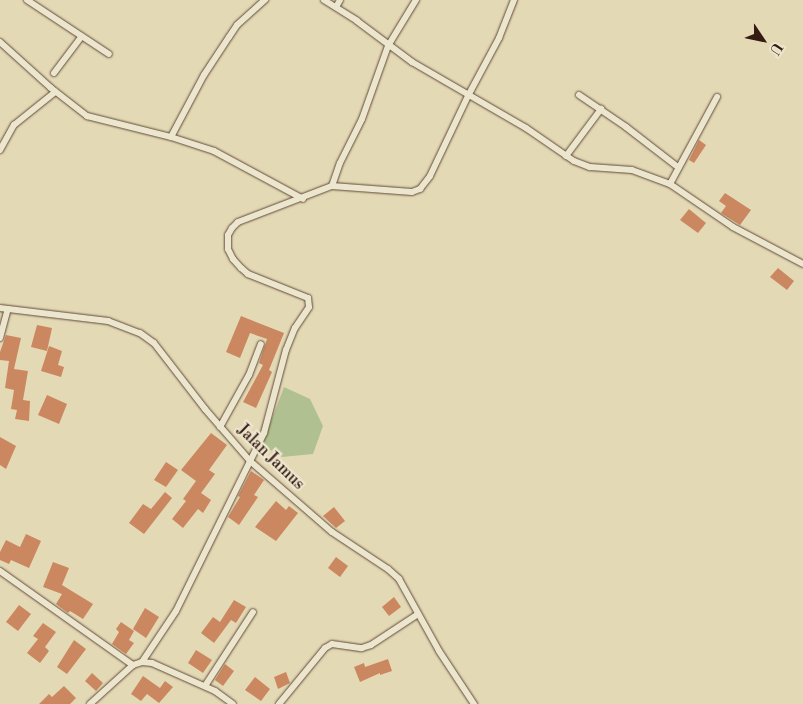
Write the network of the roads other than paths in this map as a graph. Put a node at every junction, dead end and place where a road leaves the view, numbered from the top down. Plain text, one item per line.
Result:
1 (27, 0) edge
2 (265, 0) edge
3 (324, 0) edge
4 (340, 0) edge
5 (416, 0) edge
6 (514, 0) edge
7 (336, 8) junction
8 (82, 36) junction
9 (0, 42) edge
10 (388, 46) junction
11 (109, 54) dead end
12 (54, 73) dead end
13 (55, 92) junction
14 (468, 94) junction
15 (579, 95) dead end
16 (717, 97) dead end
17 (600, 109) junction
18 (171, 137) junction
19 (0, 150) edge
20 (566, 156) junction
21 (678, 168) junction
22 (670, 184) junction
23 (332, 186) junction
24 (303, 199) junction
25 (803, 264) edge
26 (0, 308) edge
27 (8, 309) junction
28 (0, 338) edge
29 (261, 344) dead end
30 (220, 427) junction
31 (250, 460) junction
32 (0, 571) edge
33 (253, 612) dead end
34 (418, 614) junction
35 (142, 662) junction
36 (133, 665) junction
37 (205, 686) junction
38 (90, 704) edge
39 (234, 704) edge
40 (280, 704) edge
41 (474, 704) edge

1 - 8 street
2 - 18 street
3 - 7 street
4 - 7 street
5 - 10 street
6 - 14 street
7 - 10 street
8 - 11 street
8 - 12 street
9 - 13 street
10 - 14 street
10 - 23 street
13 - 18 street
13 - 19 street
14 - 20 street
14 - 23 street
15 - 17 street
16 - 21 street
17 - 20 street
17 - 21 street
18 - 24 street
20 - 22 street
21 - 22 street
22 - 25 street
23 - 24 street
24 - 31 street
26 - 27 street, Jalan Jamus
27 - 28 street
27 - 30 street, Jalan Jamus
29 - 30 street
30 - 31 street, Jalan Jamus
31 - 34 street, Jalan Jamus
31 - 35 street
32 - 36 street
33 - 37 street
34 - 40 street
34 - 41 street, Jalan Jamus
35 - 36 street
35 - 37 street
36 - 38 street
37 - 39 street

